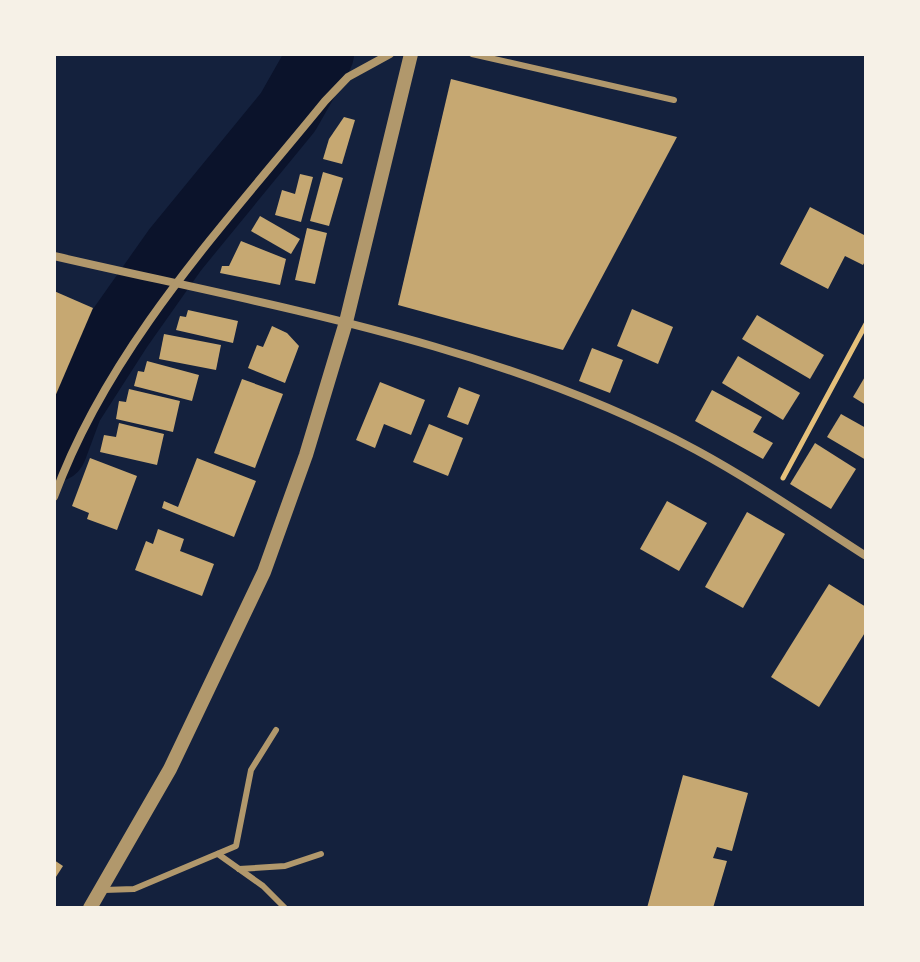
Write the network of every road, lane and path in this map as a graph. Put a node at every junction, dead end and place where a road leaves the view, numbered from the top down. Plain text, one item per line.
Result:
1 (390, 54) edge
2 (411, 54) edge
3 (472, 54) edge
4 (674, 100) dead end
5 (54, 256) edge
6 (177, 285) junction
7 (346, 322) junction
8 (866, 324) edge
9 (54, 497) edge
10 (773, 497) junction
11 (866, 556) edge
12 (276, 730) dead end
13 (218, 854) junction
14 (321, 854) dead end
15 (239, 869) junction
16 (101, 890) junction
17 (90, 908) edge
18 (285, 908) edge

1 - 6 street
2 - 7 street
3 - 4 lane
5 - 6 street
6 - 7 street
6 - 9 street
7 - 10 street
7 - 16 street
8 - 10 path
10 - 11 street
12 - 13 lane
13 - 15 lane
13 - 16 lane
14 - 15 lane
15 - 18 lane
16 - 17 street

